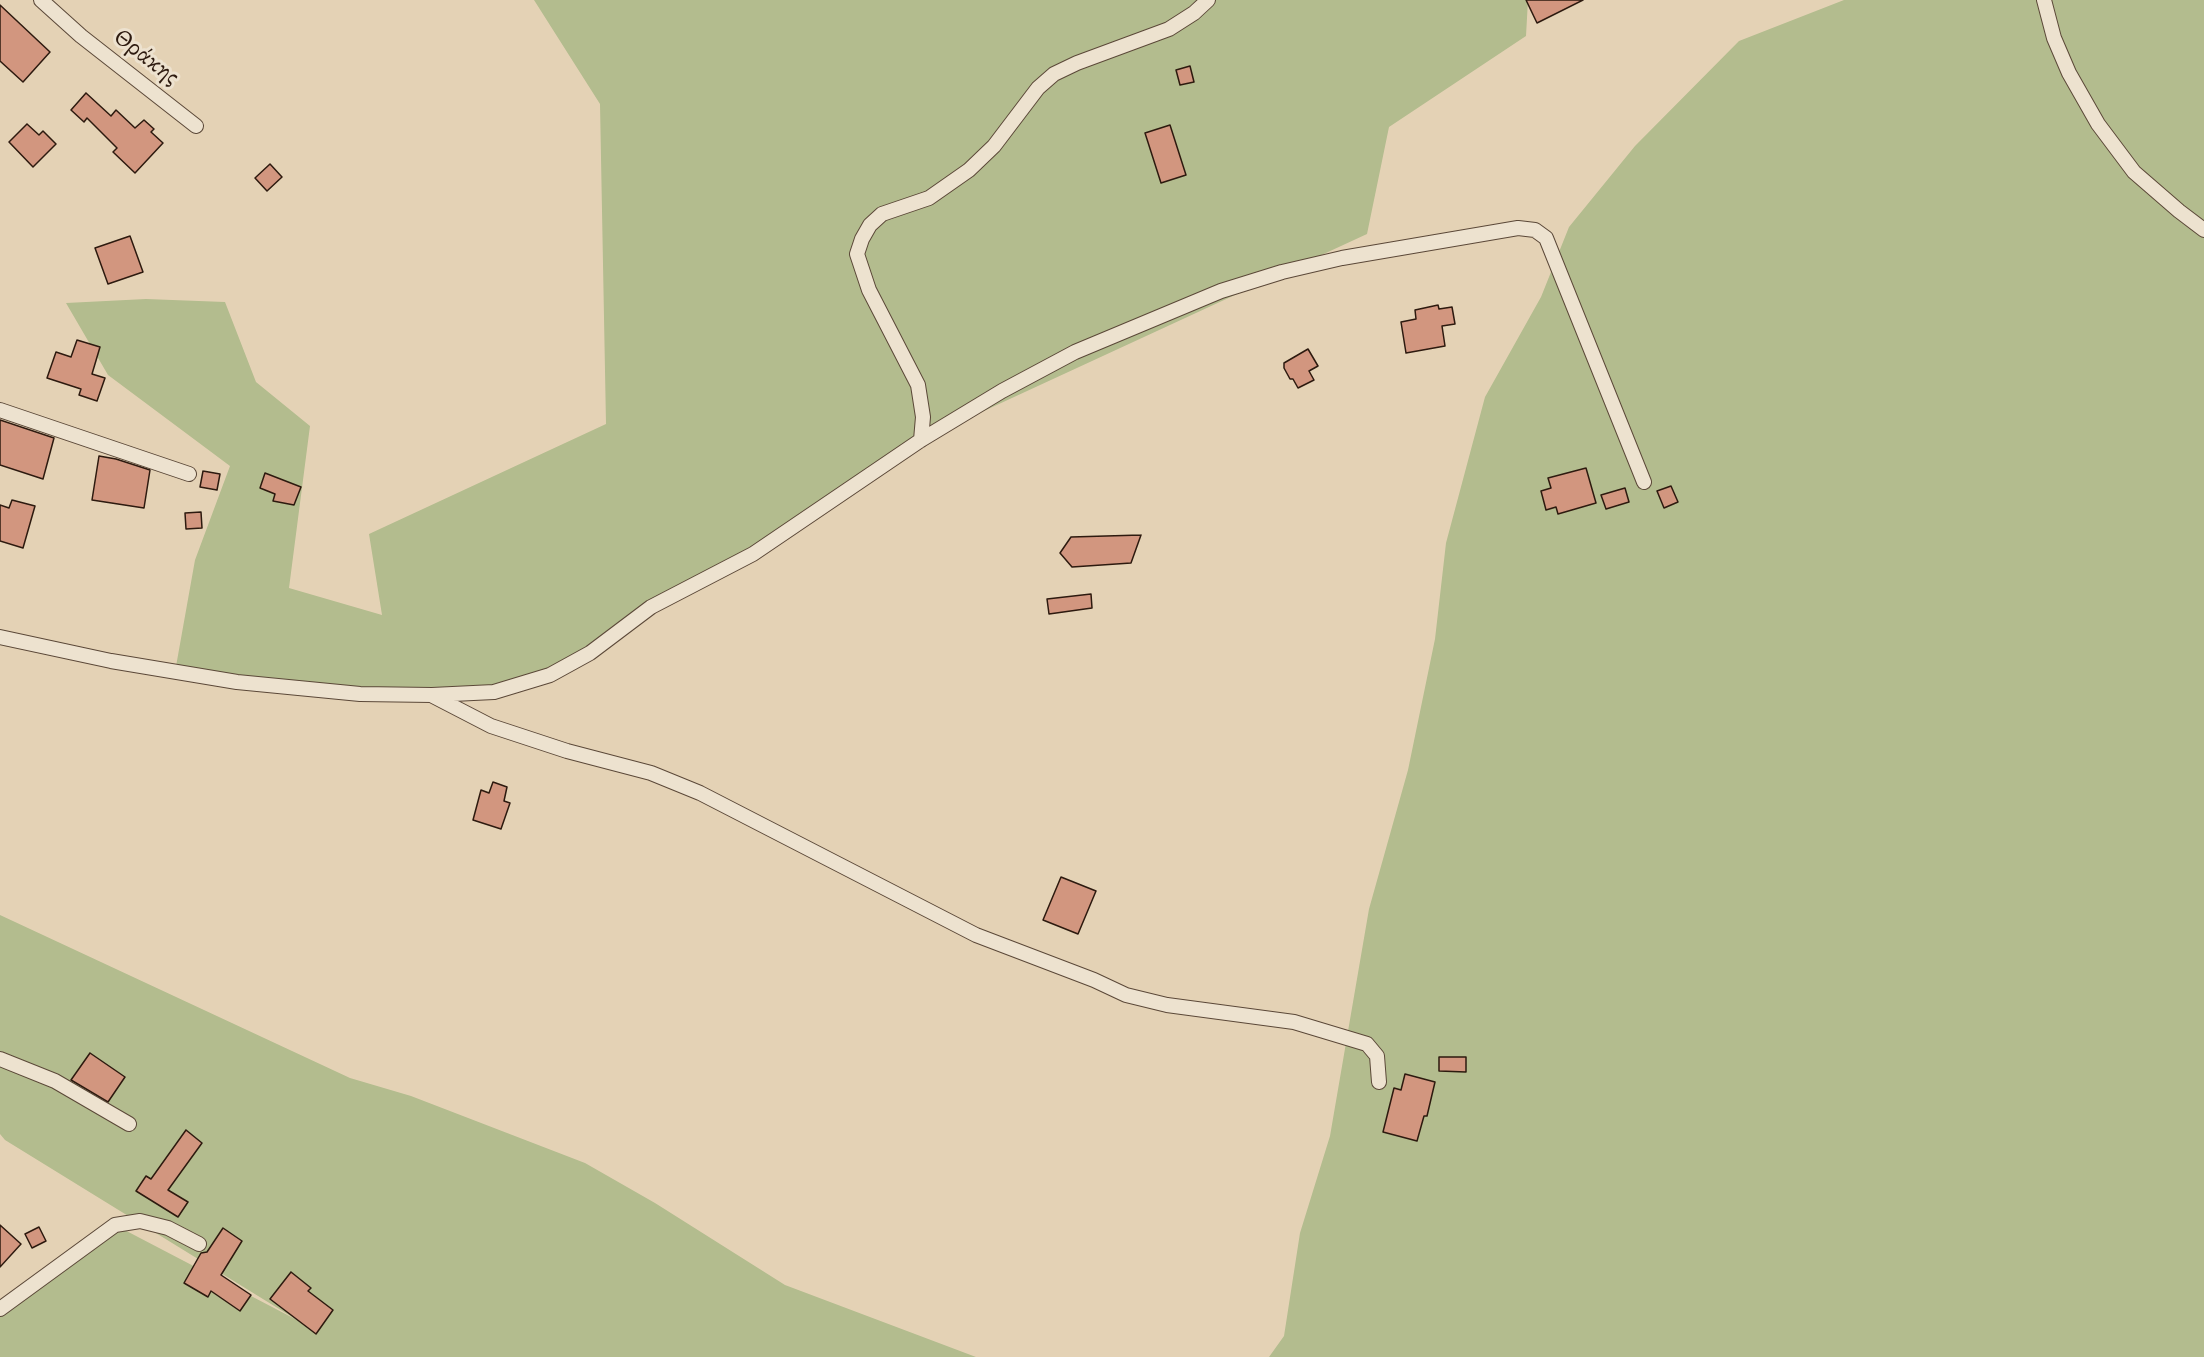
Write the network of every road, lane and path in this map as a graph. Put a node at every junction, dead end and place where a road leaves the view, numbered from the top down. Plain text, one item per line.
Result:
1 (41, 0) edge
2 (1208, 0) edge
3 (2044, 0) edge
4 (196, 126) dead end
5 (2204, 230) edge
6 (0, 410) edge
7 (921, 440) junction
8 (189, 474) dead end
9 (1644, 482) dead end
10 (0, 637) edge
11 (432, 695) junction
12 (0, 1059) edge
13 (1379, 1082) dead end
14 (129, 1124) dead end
15 (199, 1244) dead end
16 (0, 1308) edge

1 - 4 street, Θράκης
2 - 7 street
3 - 5 street
6 - 8 street
7 - 9 street
7 - 11 street
10 - 11 street
11 - 13 street
12 - 14 street
15 - 16 street

